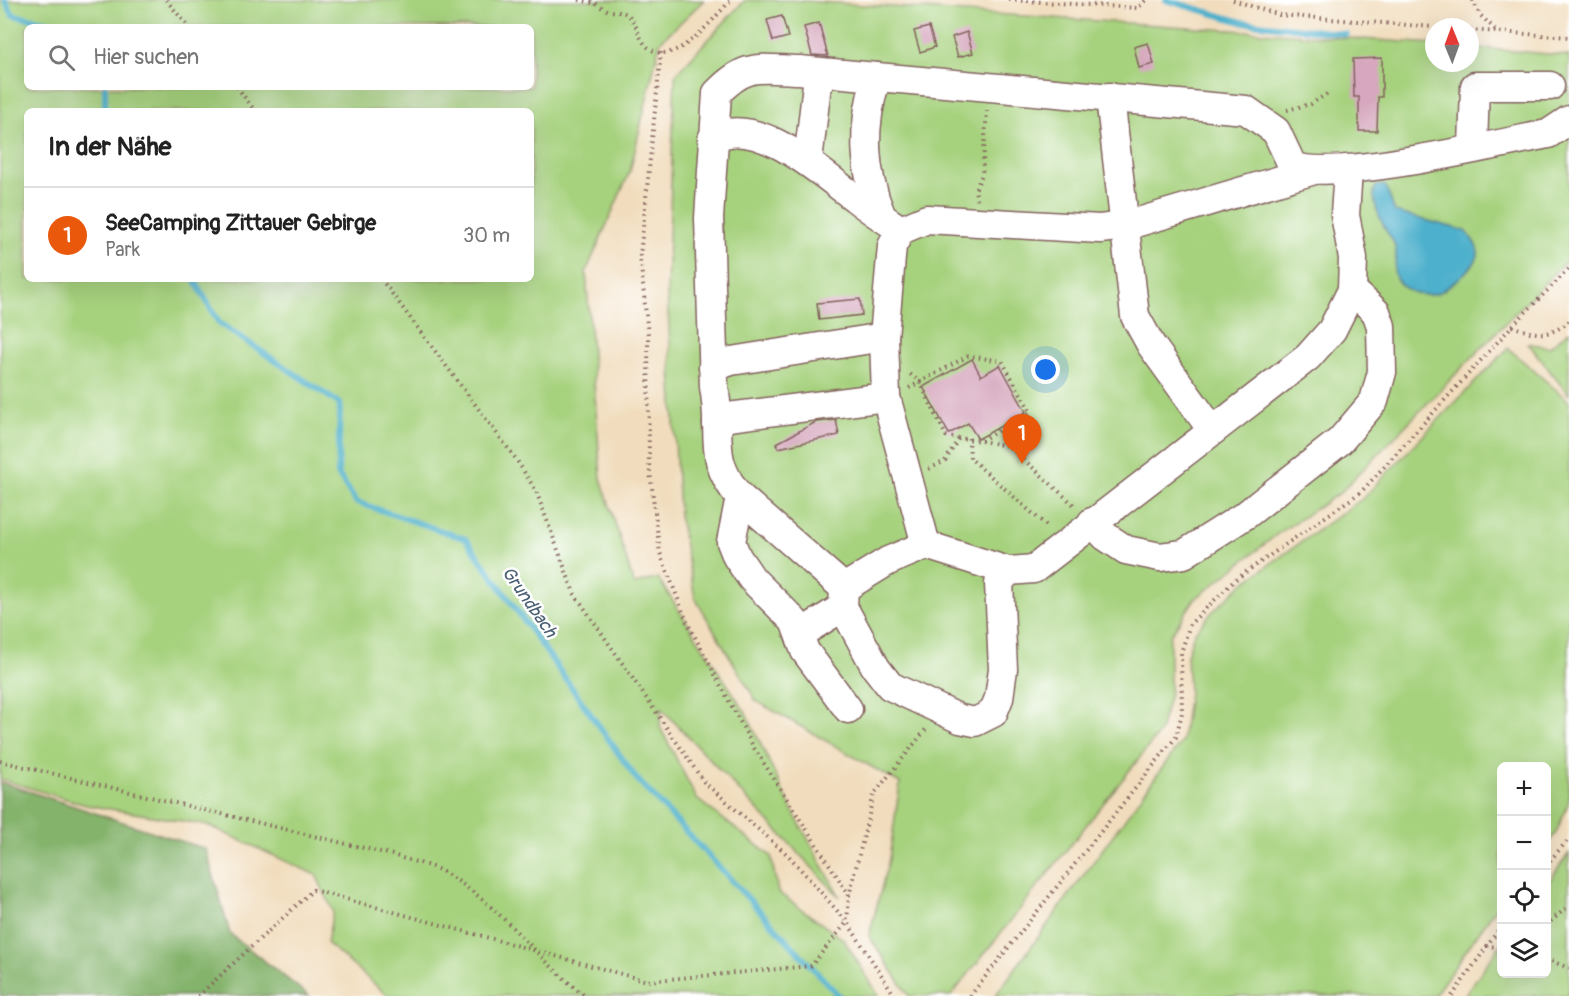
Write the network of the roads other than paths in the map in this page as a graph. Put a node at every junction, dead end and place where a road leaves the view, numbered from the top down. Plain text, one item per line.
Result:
1 (828, 73) junction
2 (877, 77) junction
3 (1550, 86) dead end
4 (1110, 97) junction
5 (1569, 120) edge
6 (712, 139) junction
7 (1473, 148) junction
8 (808, 161) junction
9 (1348, 170) junction
10 (1311, 171) junction
11 (892, 224) junction
12 (1125, 226) junction
13 (1352, 290) junction
14 (884, 337) junction
15 (713, 367) junction
16 (886, 397) junction
17 (717, 424) junction
18 (1212, 430) junction
19 (740, 497) junction
20 (1092, 522) junction
21 (926, 545) junction
22 (1008, 571) junction
23 (843, 598) junction
24 (800, 634) junction
25 (848, 709) dead end

1 - 2 lane
1 - 6 lane
1 - 8 lane
2 - 4 lane
2 - 11 lane
3 - 7 lane
4 - 10 lane
4 - 12 lane
5 - 7 lane
6 - 8 lane
6 - 15 lane
7 - 9 lane
8 - 11 lane
9 - 10 lane
9 - 13 lane
10 - 12 lane
11 - 12 lane
11 - 14 lane
12 - 18 lane
13 - 18 lane
13 - 20 lane
14 - 15 lane
14 - 16 lane
15 - 17 lane
16 - 17 lane
16 - 21 lane
17 - 19 lane
18 - 20 lane
19 - 23 lane
19 - 24 lane
20 - 22 lane
21 - 22 lane
21 - 23 lane
22 - 23 lane
23 - 24 lane
24 - 25 lane

